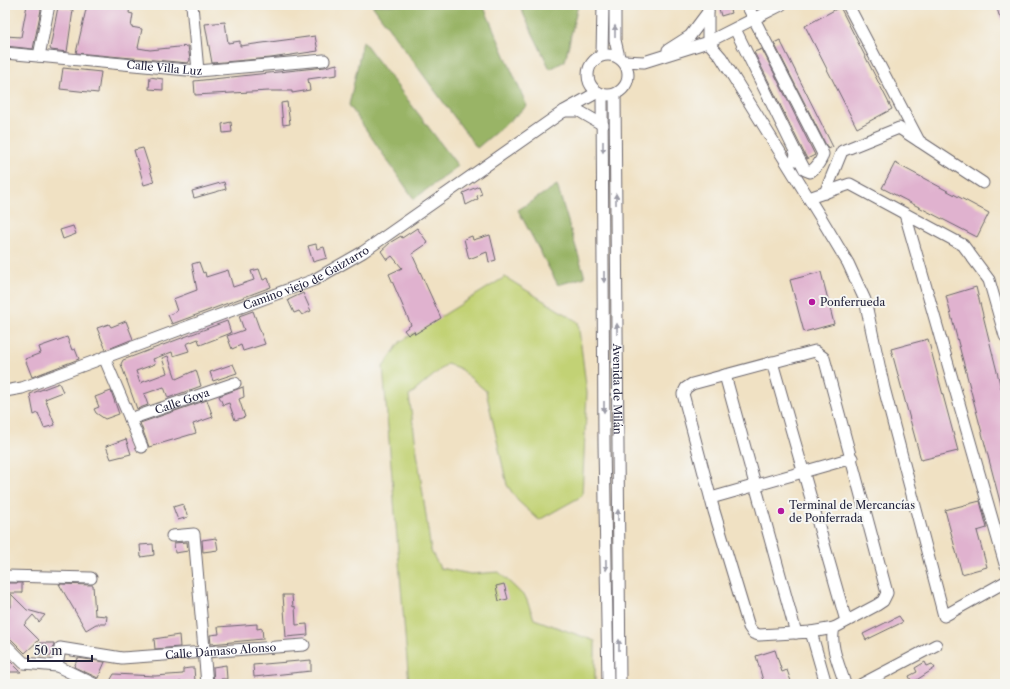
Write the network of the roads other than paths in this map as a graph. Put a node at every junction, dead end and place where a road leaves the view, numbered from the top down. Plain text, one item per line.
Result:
1 (49, 5) edge
2 (192, 5) edge
3 (603, 5) edge
4 (615, 5) edge
5 (747, 5) edge
6 (781, 5) edge
7 (848, 5) edge
8 (708, 9) edge
9 (754, 19) junction
10 (735, 28) junction
11 (708, 42) junction
12 (5, 53) edge
13 (602, 55) junction
14 (39, 56) junction
15 (621, 59) junction
16 (324, 60) dead end
17 (647, 61) junction
18 (198, 71) junction
19 (628, 79) junction
20 (589, 82) junction
21 (600, 93) junction
22 (615, 94) junction
23 (575, 104) junction
24 (564, 111) junction
25 (603, 125) junction
26 (919, 141) junction
27 (796, 153) junction
28 (794, 175) junction
29 (983, 183) dead end
30 (825, 193) junction
31 (809, 198) junction
32 (905, 214) junction
33 (1005, 336) edge
34 (104, 357) junction
35 (772, 362) junction
36 (725, 375) junction
37 (235, 383) dead end
38 (5, 391) edge
39 (130, 419) junction
40 (142, 447) dead end
41 (852, 458) junction
42 (804, 472) junction
43 (755, 486) junction
44 (711, 498) junction
45 (172, 536) dead end
46 (1005, 564) edge
47 (5, 576) edge
48 (91, 578) dead end
49 (1005, 582) edge
50 (846, 621) junction
51 (834, 628) junction
52 (811, 632) junction
53 (796, 633) junction
54 (5, 644) edge
55 (304, 645) dead end
56 (936, 645) dead end
57 (205, 652) junction
58 (57, 666) junction
59 (94, 684) edge
60 (207, 684) edge
61 (608, 684) edge
62 (620, 684) edge
63 (826, 684) edge
64 (845, 684) edge
65 (862, 684) edge

1 - 14 street
2 - 18 street
3 - 13 street
15 -> 4 street
5 - 9 street
6 - 9 street
7 - 26 street
8 - 11 street
8 - 17 street
9 - 10 street
9 - 27 street
10 - 11 street
10 - 27 street
11 - 17 street
11 - 28 street
12 - 14 street, Calle Villa Luz
13 - 15 street
13 - 20 street
14 - 18 street, Calle Villa Luz
15 - 17 street
15 - 19 street
16 - 18 street, Calle Villa Luz
17 - 19 street
19 - 22 street
20 - 21 street
20 - 23 street, Camino viejo de Gaiztarro
21 - 22 street
21 - 23 street, Camino viejo de Gaiztarro
21 - 25 street, Avenida de Milán
62 -> 22 street, Avenida de Milán
23 - 24 street, Camino viejo de Gaiztarro
24 - 25 street
24 - 34 street, Camino viejo de Gaiztarro
25 -> 61 street, Avenida de Milán
26 - 29 street
26 - 30 street
27 - 28 street
28 - 31 street
30 - 31 street
30 - 32 street
31 - 49 street
32 - 33 street
32 - 46 street
34 - 38 street, Camino viejo de Gaiztarro
34 - 39 street
35 - 36 street
35 - 41 street
35 - 42 street
36 - 43 street
36 - 44 street
37 - 39 street, Calle Goya
39 - 40 street
41 - 42 street
41 - 50 street
42 - 43 street
42 - 50 street
43 - 44 street
43 - 53 street
44 - 53 street
45 - 57 street
47 - 48 street
50 - 51 street
51 - 52 street
51 - 64 street
52 - 53 street
52 - 63 street
54 - 58 street
55 - 57 street, Calle Dámaso Alonso
56 - 65 street
57 - 58 street, Calle Dámaso Alonso
57 - 60 street
58 - 59 street

